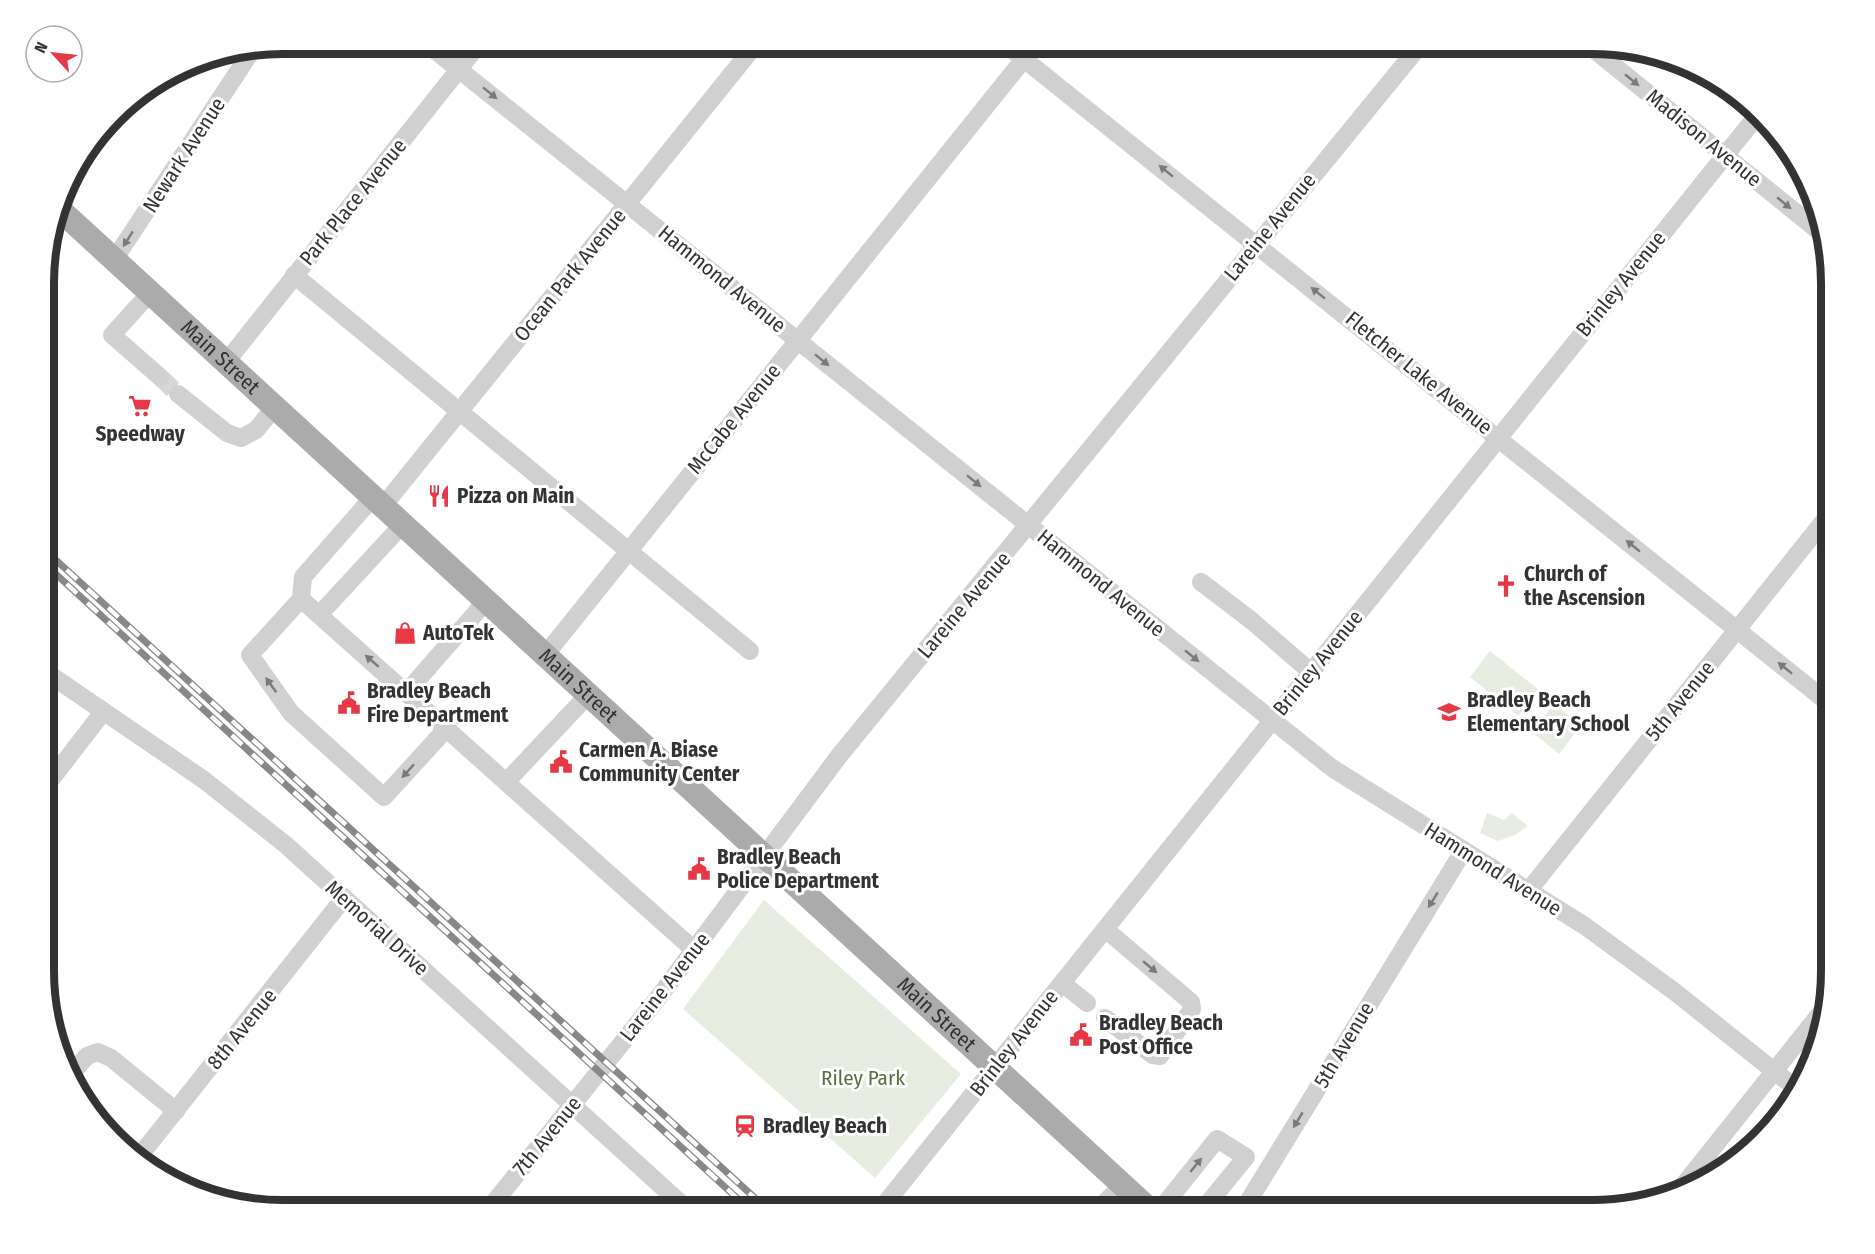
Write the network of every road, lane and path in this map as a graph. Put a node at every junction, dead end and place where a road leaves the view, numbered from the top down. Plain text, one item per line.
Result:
1 (440, 54) edge
2 (471, 54) edge
3 (748, 54) edge
4 (1018, 54) edge
5 (1028, 54) edge
6 (1413, 54) edge
7 (1599, 54) edge
8 (249, 57) edge
9 (1024, 59) junction
10 (459, 69) junction
11 (1753, 120) edge
12 (1725, 155) junction
13 (628, 204) junction
14 (65, 214) edge
15 (1814, 227) edge
16 (1256, 244) junction
17 (114, 260) junction
18 (294, 275) junction
19 (150, 293) junction
20 (798, 340) junction
21 (227, 361) junction
22 (160, 377) tunnel mouth
23 (178, 394) tunnel mouth
24 (276, 406) junction
25 (460, 412) junction
26 (1499, 437) junction
27 (379, 500) junction
28 (404, 523) junction
29 (1821, 524) edge
30 (1029, 525) junction
31 (628, 551) junction
32 (1201, 582) dead end
33 (301, 598) junction
34 (487, 600) junction
35 (319, 615) junction
36 (1737, 629) junction
37 (750, 651) dead end
38 (546, 654) junction
39 (1311, 672) junction
40 (54, 678) edge
41 (407, 692) junction
42 (589, 694) junction
43 (1821, 697) edge
44 (103, 712) junction
45 (1272, 720) junction
46 (447, 728) junction
47 (54, 775) edge
48 (507, 781) junction
49 (1464, 850) junction
50 (764, 856) junction
51 (1529, 890) junction
52 (344, 898) junction
53 (1105, 929) junction
54 (693, 949) junction
55 (1062, 983) junction
56 (1087, 1003) dead end
57 (1105, 1018) dead end
58 (1816, 1018) edge
59 (994, 1067) junction
60 (76, 1068) edge
61 (1774, 1071) junction
62 (1791, 1084) edge
63 (585, 1089) joint
64 (572, 1105) junction
65 (176, 1111) junction
66 (143, 1152) edge
67 (1689, 1178) edge
68 (1123, 1185) junction
69 (496, 1200) edge
70 (677, 1200) edge
71 (888, 1200) edge
72 (1106, 1200) edge
73 (1139, 1200) edge
74 (1168, 1200) edge
75 (1211, 1200) edge
76 (1249, 1200) edge

1 - 10 street, Hammond Avenue
2 - 10 street, Park Place Avenue
3 - 13 street, Ocean Park Avenue
4 - 9 street, Fletcher Lake Avenue
5 - 9 street, McCabe Avenue
6 - 16 street, Lareine Avenue
7 -> 12 street, Madison Avenue
8 -> 17 street, Newark Avenue
16 -> 9 street, Fletcher Lake Avenue
9 - 20 street, McCabe Avenue
10 -> 13 street, Hammond Avenue
10 - 18 street, Park Place Avenue
11 - 12 street, Brinley Avenue
12 -> 15 street, Madison Avenue
12 - 26 street, Brinley Avenue
13 - 20 street, Hammond Avenue
13 - 25 street, Ocean Park Avenue
14 - 17 main road, Main Street
26 -> 16 street, Fletcher Lake Avenue
16 - 30 street, Lareine Avenue
17 - 19 main road, Main Street
18 - 21 street, Park Place Avenue
18 - 25 street
19 - 21 main road, Main Street
19 - 22 street
20 -> 30 street, Hammond Avenue
20 - 31 street, McCabe Avenue
21 - 24 main road, Main Street
23 - 24 street
24 - 27 main road, Main Street
25 - 27 street, Ocean Park Avenue
25 - 31 street
36 -> 26 street, Fletcher Lake Avenue
26 - 39 street, Brinley Avenue
27 - 28 main road, Main Street
27 - 33 street, Ocean Park Avenue
28 - 34 main road, Main Street
28 - 35 street
29 - 36 street, 5th Avenue
30 -> 45 street, Hammond Avenue
30 - 50 street, Lareine Avenue
31 - 37 street
31 - 38 street, McCabe Avenue
32 - 39 street
33 - 35 street
46 -> 33 street
34 - 38 main road, Main Street
34 - 41 street
41 -> 35 street
43 -> 36 street, Fletcher Lake Avenue
36 - 51 street, 5th Avenue
38 - 42 main road, Main Street
39 - 45 street, Brinley Avenue
40 - 44 street, Memorial Drive
41 - 46 street
42 - 48 street
42 - 50 main road, Main Street
44 - 47 street
44 - 52 street, Memorial Drive
45 - 49 street, Hammond Avenue
45 - 53 street, Brinley Avenue
46 - 48 street
48 - 54 street
49 - 51 street, Hammond Avenue
49 -> 76 street, 5th Avenue
50 - 54 street, Lareine Avenue
50 - 59 main road, Main Street
51 - 61 street, Hammond Avenue
52 - 64 street, Memorial Drive
52 - 65 street, 8th Avenue
53 - 55 street, Brinley Avenue
53 -> 57 street
54 - 63 street, Lareine Avenue
55 - 56 street
55 - 59 street, Brinley Avenue
58 - 61 street
59 - 68 main road, Main Street
59 - 71 street, Brinley Avenue
60 - 65 street
61 - 62 street, Hammond Avenue
61 - 67 street
63 - 64 street, 7th Avenue
64 - 69 street, 7th Avenue
64 - 70 street, Memorial Drive
65 - 66 street, 8th Avenue
68 - 72 street
68 - 73 main road, Main Street
74 -> 75 street

